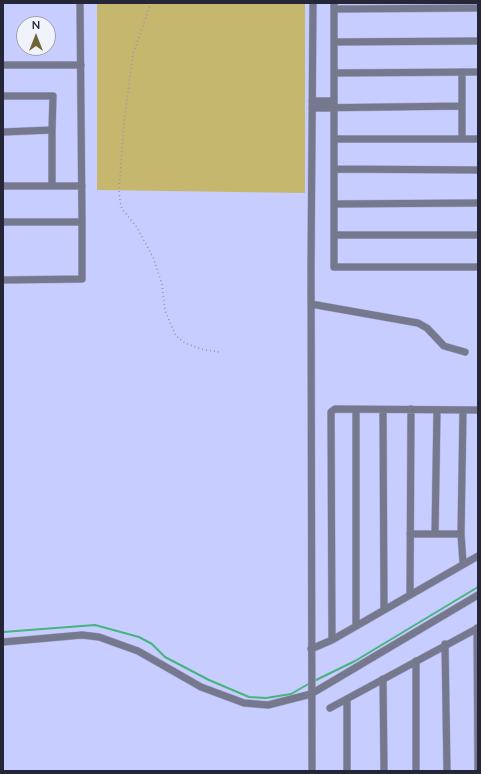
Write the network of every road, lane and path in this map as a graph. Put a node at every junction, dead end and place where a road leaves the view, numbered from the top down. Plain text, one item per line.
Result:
1 (80, 3) edge
2 (151, 3) edge
3 (313, 3) edge
4 (334, 6) edge
5 (478, 8) edge
6 (478, 41) edge
7 (334, 42) junction
8 (3, 65) edge
9 (81, 65) junction
10 (462, 72) junction
11 (478, 72) edge
12 (334, 73) junction
13 (3, 96) edge
14 (312, 104) junction
15 (334, 104) junction
16 (462, 106) junction
17 (52, 130) junction
18 (3, 132) edge
19 (334, 139) junction
20 (462, 139) junction
21 (478, 139) edge
22 (334, 169) junction
23 (478, 170) edge
24 (3, 186) edge
25 (52, 186) junction
26 (82, 186) junction
27 (478, 203) edge
28 (334, 204) junction
29 (3, 222) edge
30 (82, 222) junction
31 (334, 235) junction
32 (478, 235) edge
33 (478, 267) edge
34 (3, 280) edge
35 (311, 304) junction
36 (219, 352) dead end
37 (465, 352) dead end
38 (411, 409) junction
39 (356, 410) junction
40 (383, 410) junction
41 (437, 410) junction
42 (478, 410) edge
43 (463, 411) junction
44 (410, 534) junction
45 (436, 534) junction
46 (461, 534) junction
47 (478, 556) edge
48 (463, 563) junction
49 (410, 594) junction
50 (478, 596) edge
51 (384, 610) junction
52 (356, 624) junction
53 (478, 628) edge
54 (332, 640) junction
55 (3, 642) edge
56 (445, 644) junction
57 (311, 649) junction
58 (416, 661) junction
59 (383, 679) junction
60 (311, 692) junction
61 (347, 700) junction
62 (330, 708) dead end
63 (312, 771) edge
64 (347, 771) edge
65 (384, 771) edge
66 (416, 771) edge
67 (447, 771) edge
68 (478, 771) edge

1 - 9 street
2 - 36 path
3 - 14 street
4 - 5 street
4 - 7 street
6 - 7 street
7 - 12 street
8 - 9 street
9 - 26 street
10 - 11 street
10 - 12 street
10 - 16 street
12 - 15 street
13 - 17 street
14 - 15 street
14 - 35 street
15 - 16 street
15 - 19 street
16 - 20 street
17 - 18 street
17 - 25 street
19 - 20 street
19 - 22 street
20 - 21 street
22 - 23 street
22 - 28 street
24 - 25 street
25 - 26 street
26 - 30 street
27 - 28 street
28 - 31 street
29 - 30 street
30 - 34 street
31 - 32 street
31 - 33 street
35 - 37 street
35 - 57 street
38 - 40 street
38 - 41 street
38 - 44 street
39 - 40 street
39 - 52 street
39 - 54 street
40 - 51 street
41 - 43 street
41 - 45 street
42 - 43 street
43 - 46 street
44 - 45 street
44 - 49 street
45 - 46 street
46 - 48 street
47 - 48 street
48 - 49 street
49 - 51 street
50 - 60 street
51 - 52 street
52 - 54 street
53 - 56 street
53 - 68 street
54 - 57 street
55 - 60 street
56 - 58 street
56 - 67 street
57 - 60 street
58 - 59 street
58 - 66 street
59 - 61 street
59 - 65 street
60 - 63 street
61 - 62 street
61 - 64 street

